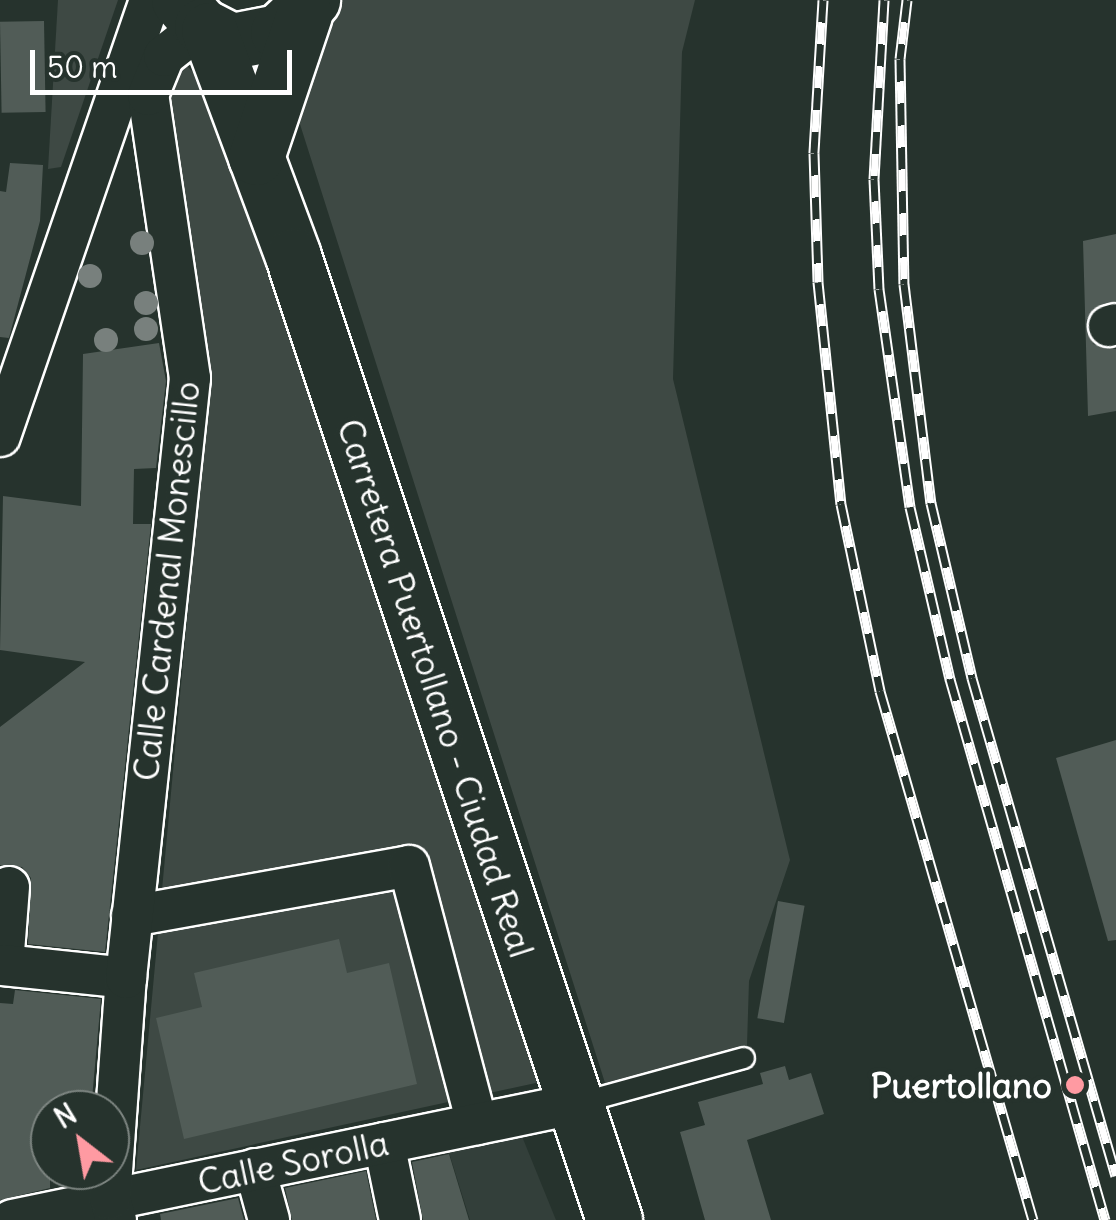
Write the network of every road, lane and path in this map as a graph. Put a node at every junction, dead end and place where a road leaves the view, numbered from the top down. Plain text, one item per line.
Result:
1 (150, 0) edge
2 (308, 7) edge
3 (196, 19) edge
4 (256, 157) junction
5 (0, 436) edge
6 (10, 887) dead end
7 (132, 916) junction
8 (126, 978) junction
9 (2, 979) edge
10 (744, 1058) dead end
11 (574, 1104) junction
12 (477, 1124) junction
13 (384, 1143) junction
14 (256, 1170) junction
15 (113, 1210) edge
16 (12, 1220) edge
17 (269, 1220) edge
18 (400, 1220) edge
19 (614, 1220) edge

1 - 5 street
2 - 3 highway
2 - 4 highway
3 - 4 highway, Carretera Puertollano - Ciudad Real
3 - 7 street, Calle Cardenal Monescillo
4 - 11 highway, Carretera Puertollano - Ciudad Real
6 - 9 street
7 - 8 street, Calle Cardenal Monescillo
7 - 12 street
8 - 9 street
8 - 15 street, Calle Cardenal Monescillo
10 - 11 lane
11 - 12 street, Calle Sorolla
11 - 19 highway, Carretera Puertollano - Ciudad Real
12 - 13 street, Calle Sorolla
13 - 14 street, Calle Sorolla
13 - 18 street
14 - 15 street, Calle Sorolla
14 - 17 street
15 - 16 street, Calle Sorolla

